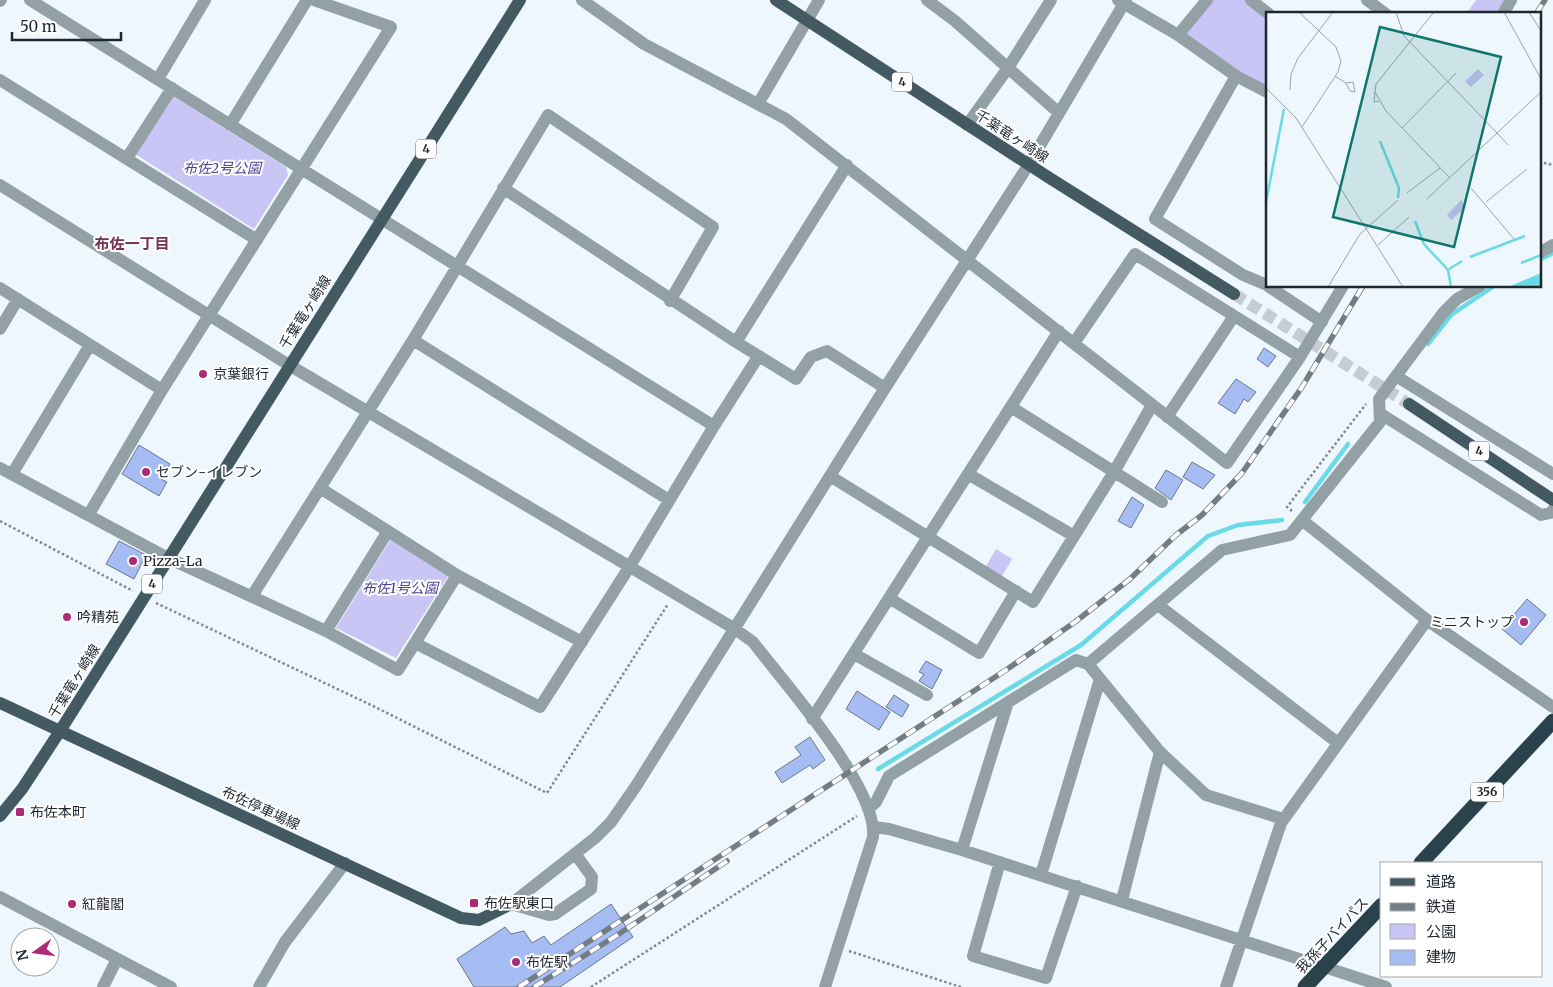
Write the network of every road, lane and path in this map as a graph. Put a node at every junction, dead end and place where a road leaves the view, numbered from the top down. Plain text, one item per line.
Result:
1 (30, 0) edge
2 (306, 0) edge
3 (314, 0) edge
4 (520, 0) edge
5 (582, 0) edge
6 (776, 0) edge
7 (819, 0) edge
8 (927, 0) edge
9 (1051, 0) edge
10 (1207, 0) edge
11 (1251, 0) edge
12 (1368, 0) edge
13 (1512, 0) edge
14 (201, 1) edge
15 (1123, 1) edge
16 (1266, 12) edge
17 (1383, 12) edge
18 (1504, 12) edge
19 (807, 20) junction
20 (1178, 35) junction
21 (1008, 68) junction
22 (1236, 76) junction
23 (158, 79) junction
24 (0, 80) edge
25 (172, 88) junction
26 (1266, 91) edge
27 (758, 104) junction
28 (1058, 112) junction
29 (230, 125) junction
30 (967, 125) junction
31 (127, 158) junction
32 (1540, 162) edge
33 (1029, 164) junction
34 (847, 165) junction
35 (1553, 165) edge
36 (301, 171) junction
37 (0, 185) edge
38 (502, 188) junction
39 (382, 218) junction
40 (257, 240) junction
41 (1553, 245) edge
42 (1540, 252) edge
43 (968, 259) junction
44 (459, 265) junction
45 (1266, 281) edge
46 (0, 288) edge
47 (1276, 288) edge
48 (1342, 288) edge
49 (1476, 288) edge
50 (1234, 294) tunnel mouth
51 (18, 299) junction
52 (670, 301) junction
53 (210, 316) junction
54 (1234, 316) junction
55 (1322, 322) junction
56 (0, 329) edge
57 (1059, 331) junction
58 (413, 340) junction
59 (736, 342) junction
60 (1074, 343) junction
61 (90, 345) junction
62 (758, 357) junction
63 (1300, 357) junction
64 (289, 365) junction
65 (1396, 376) junction
66 (885, 388) junction
67 (162, 390) junction
68 (1369, 400) dead end
69 (1409, 404) tunnel mouth
70 (1152, 405) junction
71 (1011, 407) junction
72 (368, 411) junction
73 (1381, 414) junction
74 (1167, 417) junction
75 (714, 426) junction
76 (6, 471) edge
77 (1114, 472) junction
78 (968, 474) junction
79 (1553, 474) edge
80 (830, 476) junction
81 (320, 488) junction
82 (669, 500) junction
83 (1553, 500) edge
84 (1162, 502) dead end
85 (1553, 510) edge
86 (89, 514) junction
87 (1302, 520) junction
88 (0, 521) edge
89 (388, 530) junction
90 (1074, 536) junction
91 (928, 537) junction
92 (168, 558) junction
93 (630, 566) junction
94 (457, 575) junction
95 (1016, 591) junction
96 (136, 593) dead end
97 (675, 593) junction
98 (252, 596) junction
99 (889, 598) junction
100 (154, 603) dead end
101 (1158, 605) junction
102 (1427, 620) junction
103 (735, 628) junction
104 (326, 631) junction
105 (582, 642) junction
106 (415, 643) junction
107 (854, 654) junction
108 (1088, 664) junction
109 (1100, 679) junction
110 (928, 695) dead end
111 (1008, 702) junction
112 (0, 703) edge
113 (1553, 706) edge
114 (812, 719) junction
115 (1553, 721) edge
116 (60, 731) junction
117 (1338, 743) junction
118 (1160, 752) junction
119 (868, 809) junction
120 (0, 816) edge
121 (1284, 819) junction
122 (874, 827) junction
123 (962, 850) junction
124 (576, 855) junction
125 (1000, 862) junction
126 (1422, 862) edge
127 (345, 863) junction
128 (1040, 875) junction
129 (1077, 886) junction
130 (0, 897) edge
131 (1122, 900) junction
132 (511, 904) junction
133 (1380, 907) edge
134 (1241, 941) junction
135 (838, 947) junction
136 (118, 959) junction
137 (1324, 968) junction
138 (103, 987) edge
139 (171, 987) edge
140 (259, 987) edge
141 (591, 987) edge
142 (825, 987) edge
143 (961, 987) edge
144 (1226, 987) edge
145 (1305, 987) edge
146 (1386, 987) edge

1 - 23 street
2 - 29 street
3 - 36 street
4 - 39 main road, 千葉竜ヶ崎線 / 4
5 - 27 street
6 - 19 main road, 千葉竜ヶ崎線 / 4
7 - 19 street
8 - 21 street
9 - 21 street
10 - 20 street
11 - 16 street
12 - 17 street
13 - 18 street
14 - 23 street
15 - 20 street
15 - 28 street
19 - 27 street
19 - 30 main road, 千葉竜ヶ崎線 / 4
20 - 22 street
21 - 28 street
21 - 30 street
22 - 26 street
22 - 45 street
23 - 25 street
24 - 31 street
25 - 29 street
25 - 31 street
27 - 34 street
28 - 33 street
29 - 36 street
30 - 33 main road, 千葉竜ヶ崎線 / 4
31 - 40 street
32 - 35 path
33 - 43 street
33 - 50 main road, 千葉竜ヶ崎線 / 4
34 - 43 street
34 - 59 street
36 - 39 street
36 - 40 street
37 - 53 street
38 - 44 street
38 - 52 street
38 - 52 street
39 - 44 street
39 - 64 main road, 千葉竜ヶ崎線 / 4
40 - 53 street
41 - 42 street
43 - 57 street
43 - 66 street
44 - 58 street
44 - 75 street
46 - 51 street
47 - 55 street
48 - 55 street
49 - 65 street
51 - 56 street
51 - 61 street
52 - 59 street
53 - 64 street
53 - 67 street
54 - 60 street
54 - 63 street
54 - 74 street
55 - 63 street
57 - 60 street
57 - 71 street
58 - 72 street
58 - 82 street
59 - 62 street
60 - 70 street
61 - 67 street
61 - 76 street
62 - 66 street
62 - 75 street
63 - 74 street
64 - 72 street
64 - 92 main road, 千葉竜ヶ崎線 / 4
65 - 73 street
65 - 79 street
66 - 80 street
67 - 86 street
68 - 87 path
69 - 83 main road, 4
70 - 74 street
70 - 77 street
71 - 77 street
71 - 78 street
72 - 81 street
72 - 93 street
73 - 85 street
73 - 87 street
75 - 82 street
76 - 86 street
77 - 84 street
77 - 90 street
78 - 90 street
78 - 91 street
80 - 91 street
80 - 103 street
81 - 89 street
81 - 98 street
82 - 93 street
86 - 92 street
87 - 101 street
87 - 102 street
88 - 96 path
89 - 94 street
89 - 104 street
90 - 95 street
91 - 95 street
91 - 99 street
92 - 98 street
92 - 116 main road, 千葉竜ヶ崎線 / 4
93 - 97 street
93 - 105 street
94 - 105 street
94 - 106 street
95 - 99 street
97 - 100 path
97 - 103 street
98 - 104 street
99 - 107 street
101 - 108 street
101 - 117 street
102 - 113 street
102 - 117 street
103 - 114 street
103 - 124 street
104 - 106 street
105 - 106 street
107 - 110 street
107 - 114 street
108 - 109 street
108 - 111 street
109 - 118 street
109 - 128 street
111 - 119 street
111 - 123 street
112 - 116 main road, 布佐停車場線
114 - 119 street
115 - 126 highway, 356
116 - 120 main road, 千葉竜ヶ崎線 / 4
116 - 127 main road, 布佐停車場線
117 - 121 street
118 - 121 street
118 - 131 street
119 - 122 street
119 - 141 path
121 - 134 street
122 - 123 street
122 - 135 street
123 - 125 street
124 - 132 street
124 - 132 street
125 - 128 street
125 - 129 street
127 - 132 main road, 布佐停車場線
127 - 140 street
128 - 129 street
129 - 131 street
130 - 136 street
131 - 134 street
133 - 137 highway, 我孫子バイパス
134 - 137 street
134 - 144 street
135 - 142 street
135 - 143 path
136 - 138 street
136 - 139 street
137 - 145 highway, 我孫子バイパス
137 - 146 street

